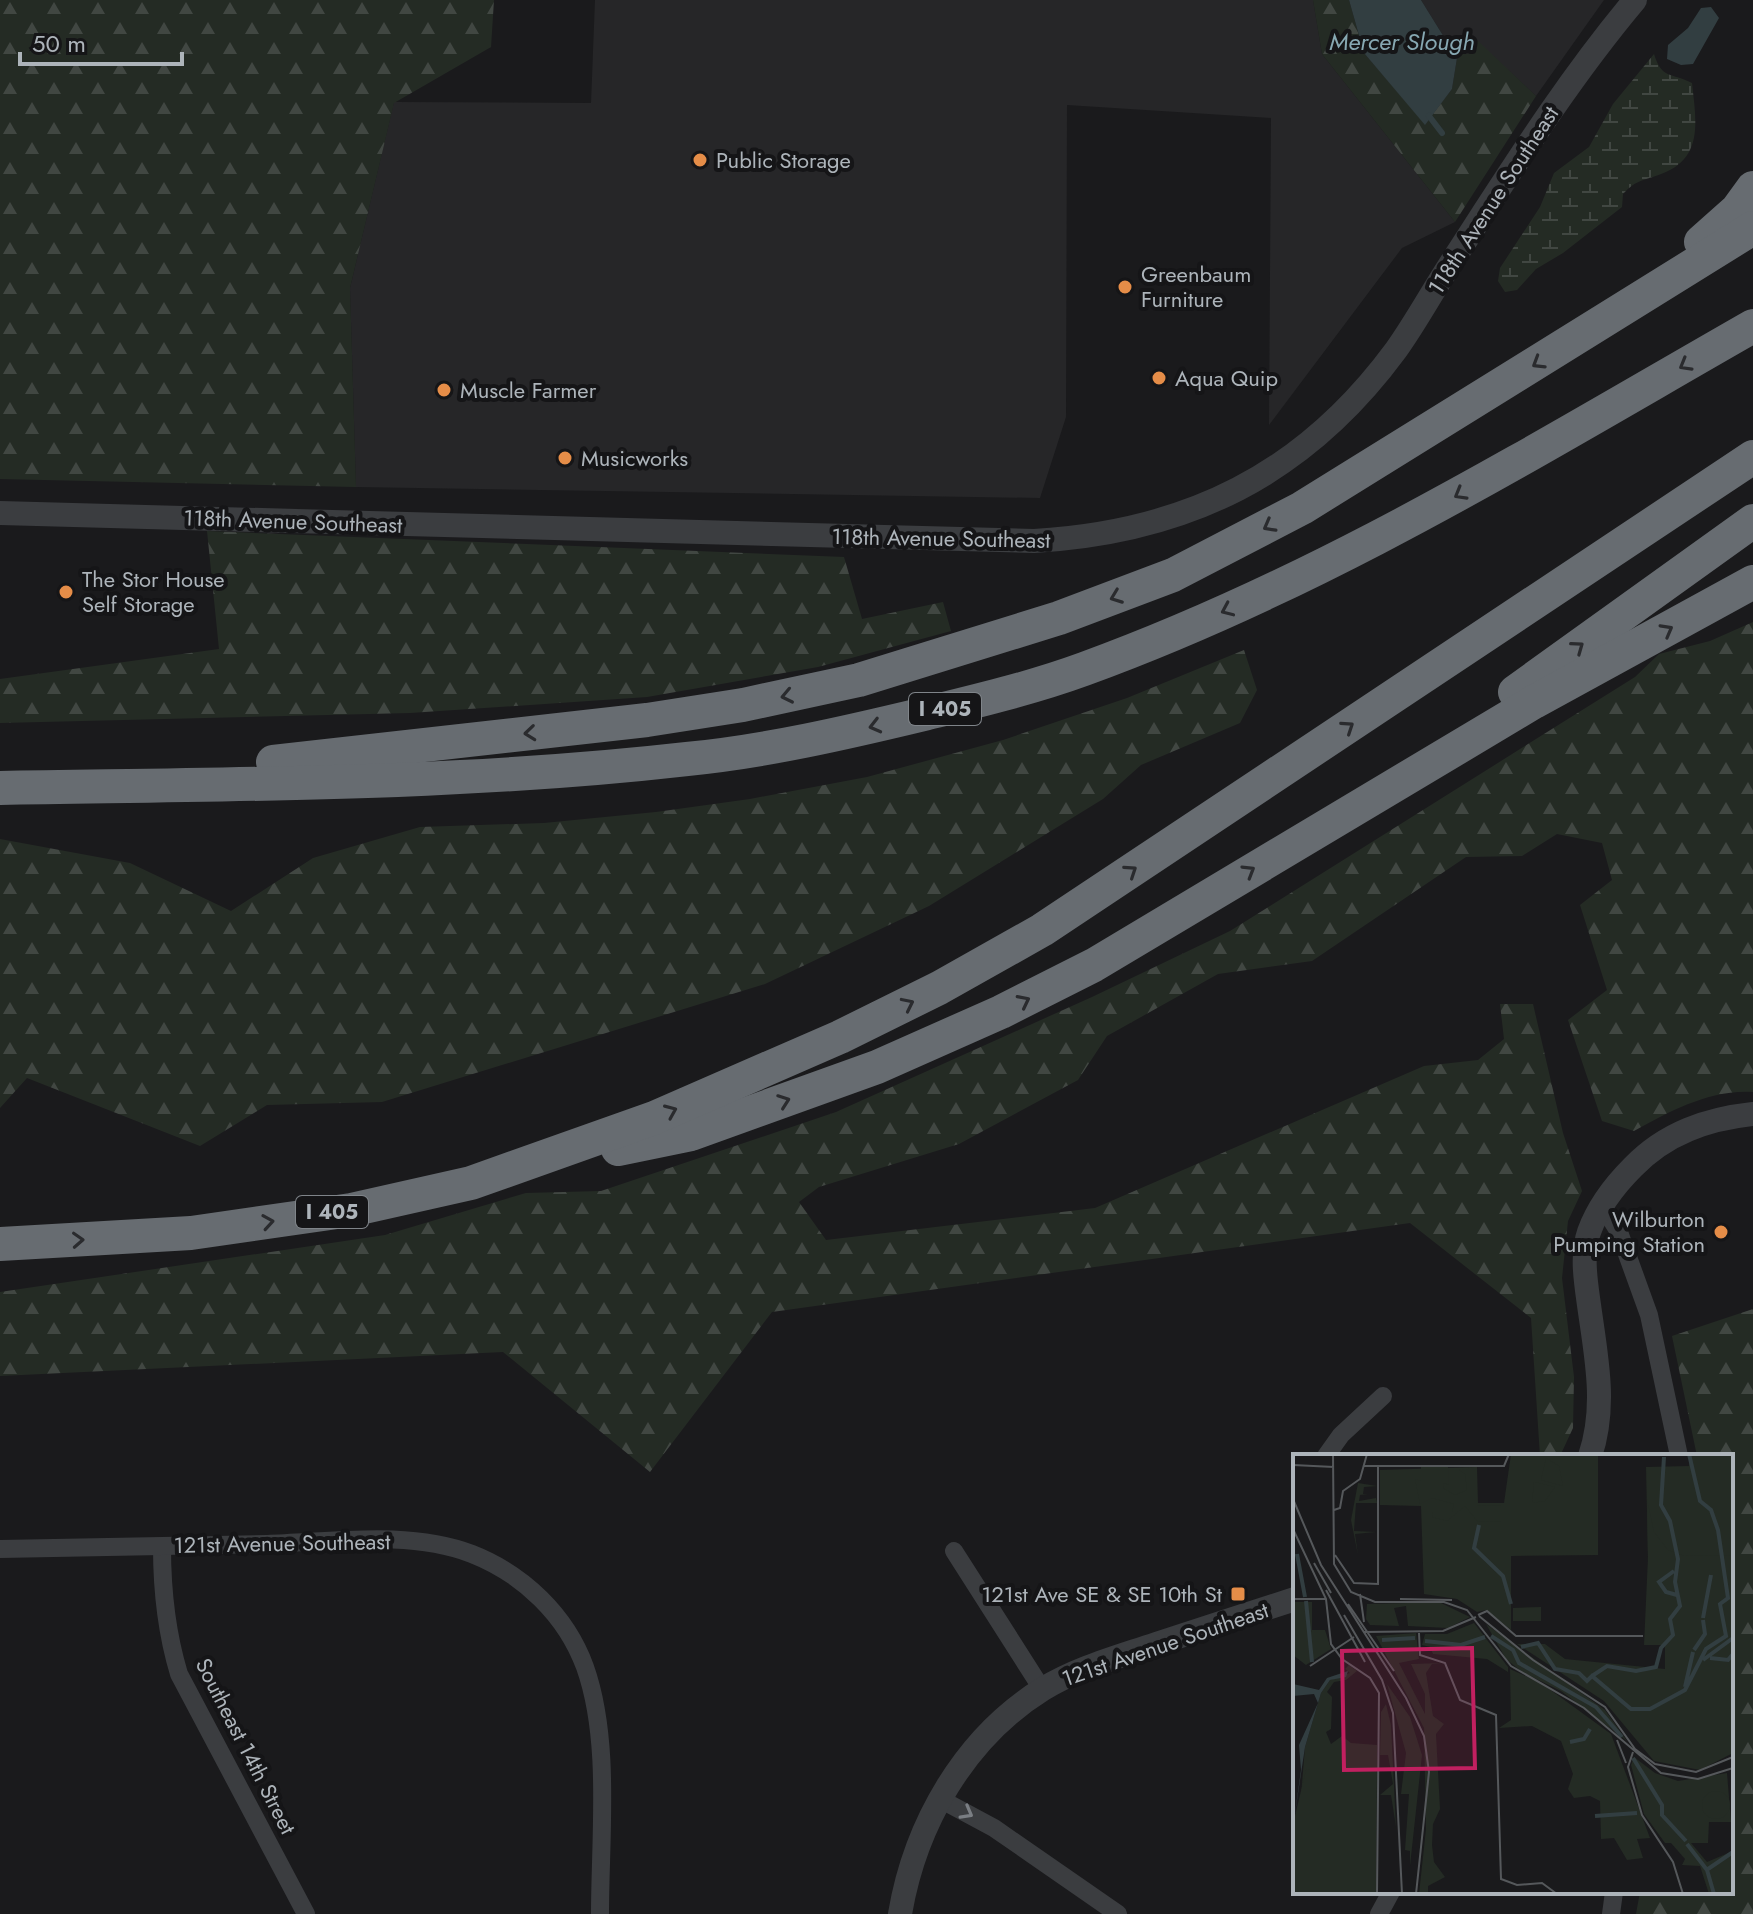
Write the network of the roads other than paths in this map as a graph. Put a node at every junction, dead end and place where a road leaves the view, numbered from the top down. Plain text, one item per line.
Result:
1 (1635, 0) edge
2 (1753, 188) edge
3 (1753, 228) edge
4 (1604, 322) junction
5 (1753, 326) edge
6 (1753, 457) edge
7 (0, 513) edge
8 (1753, 521) edge
9 (1753, 582) edge
10 (54, 787) junction
11 (0, 788) edge
12 (1355, 807) junction
13 (1753, 1114) edge
14 (519, 1168) junction
15 (1602, 1205) junction
16 (0, 1244) edge
17 (1383, 1396) dead end
18 (1327, 1454) edge
19 (1591, 1454) edge
20 (1679, 1454) edge
21 (162, 1547) junction
22 (0, 1549) edge
23 (954, 1551) dead end
24 (1293, 1600) edge
25 (1042, 1689) junction
26 (940, 1799) junction
27 (1390, 1894) edge
28 (1614, 1894) edge
29 (306, 1914) edge
30 (600, 1914) edge
31 (900, 1914) edge
32 (1118, 1914) edge
33 (1379, 1914) edge
34 (1611, 1914) edge

1 - 7 street, 118th Avenue Southeast
2 - 4 highway
3 - 4 highway
4 -> 10 highway
5 -> 10 highway, I 405
14 -> 6 highway, I 405
12 -> 8 highway
12 -> 9 highway
10 - 11 highway, I 405
14 -> 12 highway
13 - 15 street
16 -> 14 highway, I 405
15 - 19 street
15 - 20 street
17 - 18 street
21 - 22 street, 121st Avenue Southeast
21 - 29 street, Southeast 14th Street
21 - 30 street, 121st Avenue Southeast
23 - 25 street
24 - 25 street, 121st Avenue Southeast
25 - 26 street, 121st Avenue Southeast
26 - 31 street, 121st Avenue Southeast
26 -> 32 street
27 - 33 street
28 - 34 street

